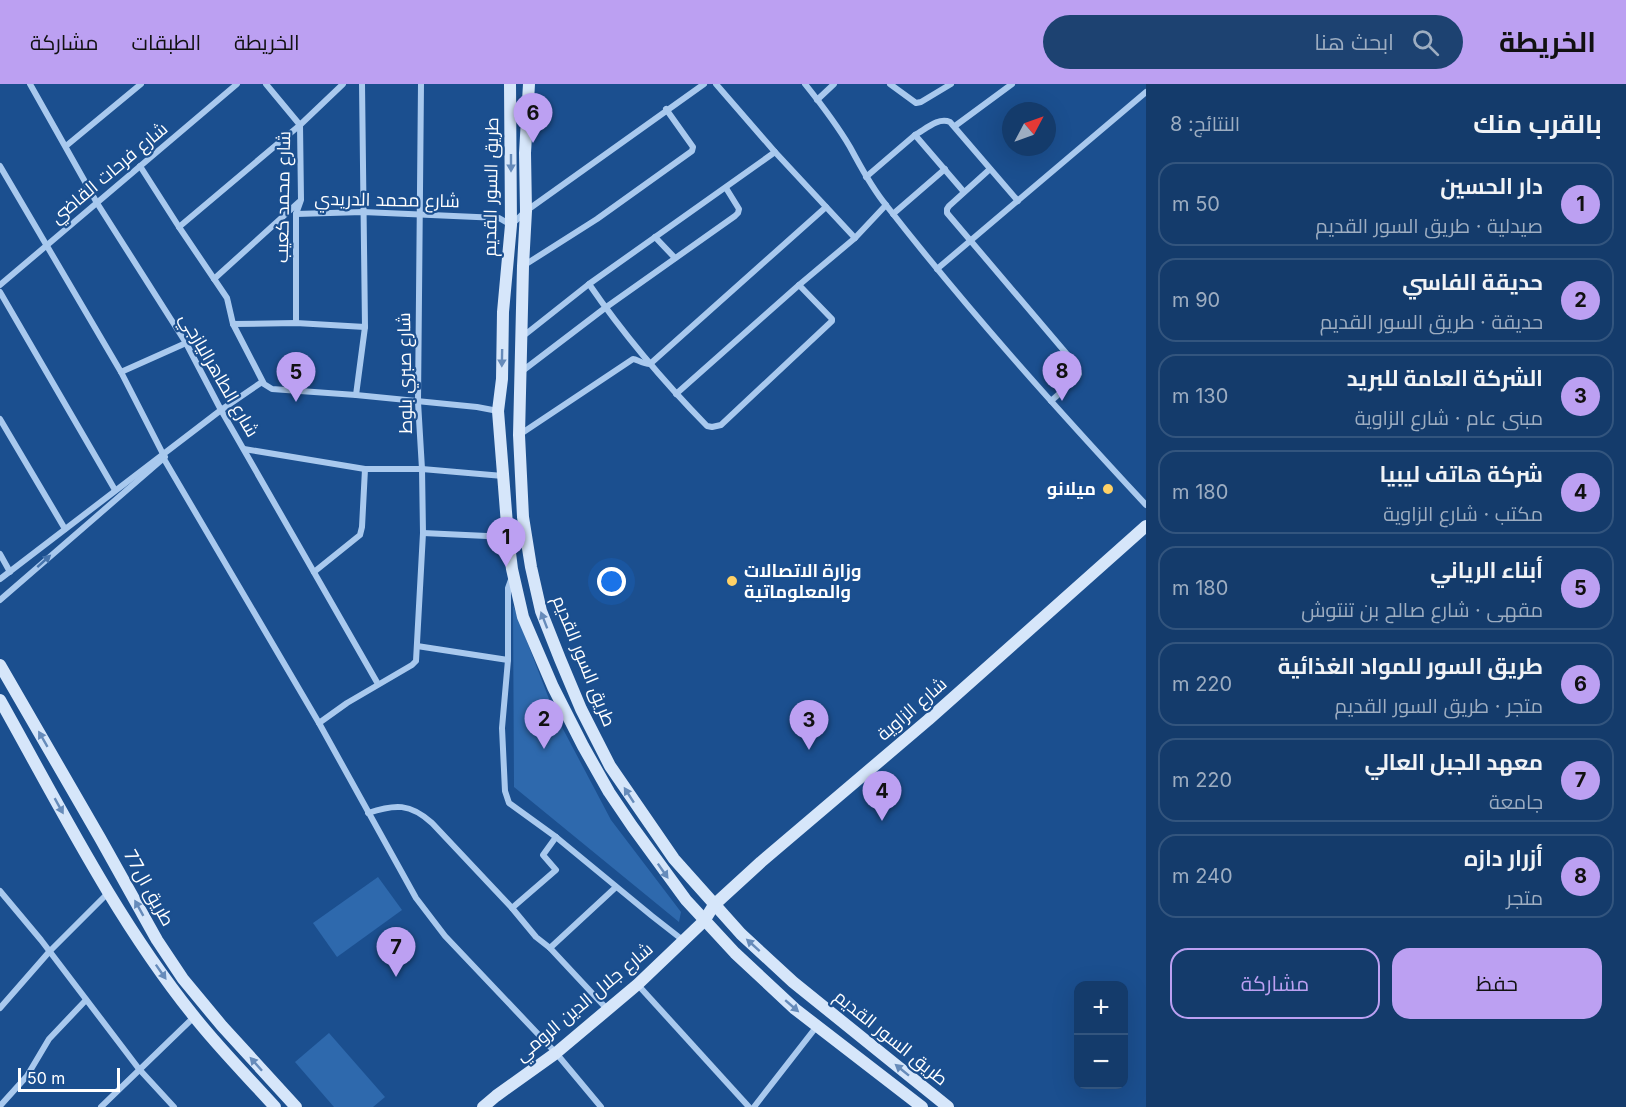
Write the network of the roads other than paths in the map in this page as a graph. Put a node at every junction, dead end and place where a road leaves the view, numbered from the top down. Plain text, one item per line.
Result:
1 (141, 84) edge
2 (237, 84) edge
3 (266, 84) edge
4 (343, 84) edge
5 (362, 84) edge
6 (421, 84) edge
7 (510, 84) edge
8 (704, 84) edge
9 (716, 84) edge
10 (805, 84) edge
11 (834, 84) edge
12 (890, 84) edge
13 (951, 84) edge
14 (1012, 84) edge
15 (32, 85) edge
16 (531, 85) edge
17 (1146, 92) edge
18 (817, 100) junction
19 (666, 109) junction
20 (300, 125) junction
21 (954, 126) junction
22 (915, 135) junction
23 (66, 146) junction
24 (774, 152) junction
25 (0, 166) edge
26 (140, 166) junction
27 (945, 169) junction
28 (990, 169) junction
29 (866, 177) junction
30 (726, 188) junction
31 (964, 192) junction
32 (301, 200) junction
33 (1018, 201) junction
34 (97, 203) junction
35 (886, 206) junction
36 (826, 207) junction
37 (526, 211) junction
38 (363, 212) junction
39 (296, 214) junction
40 (893, 214) junction
41 (420, 215) junction
42 (511, 225) junction
43 (178, 227) junction
44 (655, 237) junction
45 (855, 238) junction
46 (971, 240) junction
47 (47, 245) junction
48 (675, 258) junction
49 (523, 266) junction
50 (937, 269) junction
51 (214, 279) junction
52 (590, 284) junction
53 (0, 285) edge
54 (799, 285) junction
55 (0, 292) edge
56 (605, 308) junction
57 (296, 323) junction
58 (233, 324) junction
59 (365, 327) junction
60 (522, 337) junction
61 (186, 343) junction
62 (650, 364) junction
63 (122, 372) junction
64 (521, 372) junction
65 (262, 382) junction
66 (675, 394) junction
67 (356, 395) junction
68 (418, 402) junction
69 (1051, 402) junction
70 (221, 410) junction
71 (498, 411) junction
72 (0, 419) edge
73 (519, 435) junction
74 (244, 449) junction
75 (163, 456) junction
76 (365, 469) junction
77 (422, 469) junction
78 (503, 476) junction
79 (115, 490) junction
80 (1146, 505) edge
81 (1146, 526) edge
82 (65, 529) junction
83 (423, 533) junction
84 (508, 537) junction
85 (0, 554) edge
86 (10, 572) junction
87 (314, 572) junction
88 (513, 573) junction
89 (0, 579) edge
90 (0, 600) edge
91 (417, 646) junction
92 (560, 659) junction
93 (508, 660) junction
94 (0, 665) edge
95 (543, 666) junction
96 (378, 684) junction
97 (0, 700) edge
98 (319, 723) junction
99 (368, 813) junction
100 (556, 837) junction
101 (616, 887) junction
102 (0, 891) edge
103 (108, 893) junction
104 (714, 905) junction
105 (512, 908) junction
106 (704, 921) junction
107 (684, 941) junction
108 (550, 948) junction
109 (49, 952) junction
110 (638, 984) junction
111 (86, 1000) junction
112 (0, 1008) edge
113 (607, 1009) junction
114 (194, 1017) junction
115 (817, 1026) junction
116 (556, 1053) junction
117 (139, 1069) junction
118 (0, 1106) edge
119 (101, 1107) edge
120 (174, 1107) edge
121 (275, 1107) edge
122 (296, 1107) edge
123 (483, 1107) edge
124 (601, 1107) edge
125 (749, 1107) edge
126 (754, 1107) edge
127 (922, 1107) edge
128 (948, 1107) edge

1 - 23 street
2 - 26 street, شارع فرحات القاضي
3 - 20 street, شارع محمد كعيب
4 - 20 street
5 - 38 street
6 - 41 street, شارع صبري بلوط
7 -> 42 main road, طريق السور القديم
8 - 19 street
9 - 24 street
10 - 18 street
11 - 18 street
12 - 13 street
14 - 21 street
15 - 23 street, شارع الطاهراليازجي
16 - 37 main road, طريق السور القديم
17 - 33 street
18 - 29 street
19 - 37 street
19 - 49 street
20 - 32 street, شارع محمد كعيب
20 - 43 street
21 - 22 street
21 - 28 street
22 - 27 street
22 - 29 street
23 - 34 street, شارع الطاهراليازجي
24 - 30 street
24 - 36 street
25 - 47 street
26 - 34 street, شارع فرحات القاضي
26 - 43 street
27 - 31 street
27 - 40 street
28 - 31 street
28 - 33 street
29 - 35 street
30 - 44 street
30 - 48 street
31 - 46 street
32 - 39 street, شارع محمد كعيب
32 - 51 street, شارع محمد الدريدي
33 - 46 street
34 - 47 street, شارع فرحات القاضي
34 - 61 street, شارع الطاهراليازجي
35 - 40 street
35 - 45 street
36 - 45 street
36 - 62 street
37 - 42 street
37 - 49 main road, طريق السور القديم
38 - 39 street, شارع محمد الدريدي
38 - 41 street, شارع محمد الدريدي
38 - 59 street
39 - 57 street, شارع محمد كعيب
40 - 50 street
41 - 42 street, شارع محمد الدريدي
41 - 68 street, شارع صبري بلوط
42 -> 71 main road, طريق السور القديم
43 - 51 street
44 - 48 street
44 - 52 street
45 - 54 street
46 - 50 street
46 - 69 street
47 - 53 street, شارع فرحات القاضي
47 - 63 street
48 - 56 street
49 - 60 main road, طريق السور القديم
50 - 69 street
51 - 58 street
52 - 56 street
52 - 60 street
54 - 66 street
54 - 66 street
55 - 79 street
56 - 62 street
56 - 64 street
57 - 58 street
57 - 59 street
58 - 65 street
59 - 67 street
60 - 64 main road, طريق السور القديم
61 - 63 street
61 - 70 street, شارع الطاهراليازجي
62 - 66 street
62 - 73 street
63 - 75 street
64 - 73 main road, طريق السور القديم
65 - 67 street
65 - 70 street
67 - 68 street
68 - 71 street
68 - 77 street, شارع صبري بلوط
69 - 80 street
70 - 74 street, شارع الطاهراليازجي
70 - 75 street
71 - 78 main road, طريق السور القديم
72 - 82 street
92 -> 73 main road, طريق السور القديم
74 - 76 street
74 - 87 street, شارع الطاهراليازجي
75 - 79 street
90 -> 75 street
75 - 98 street
76 - 77 street
76 - 87 street
77 - 78 street
77 - 83 street, شارع صبري بلوط
78 - 84 main road, طريق السور القديم
79 - 82 street
81 - 104 main road, شارع الزاوية
82 - 86 street
83 - 84 street
83 - 91 street, شارع صبري بلوط
84 - 88 main road, طريق السور القديم
85 - 86 street
86 - 89 street
87 - 96 street, شارع الطاهراليازجي
88 - 93 street
88 - 95 main road, طريق السور القديم
91 - 93 street
91 - 96 street, شارع صبري بلوط
92 - 95 main road
104 -> 92 main road, طريق السور القديم
93 - 100 street
122 -> 94 main road, طريق ال77
95 -> 106 main road, طريق السور القديم
96 - 98 street
97 -> 103 main road
98 - 99 street
99 - 105 street
99 - 116 street
100 - 101 street
100 - 105 street
101 - 107 street
101 - 108 street
102 - 109 street
103 - 109 street
103 -> 114 main road
104 - 106 main road, شارع الزاوية
128 -> 104 main road, طريق السور القديم
105 - 108 street
106 - 107 main road, شارع جلال الدين الرومي
106 -> 115 main road, طريق السور القديم
107 - 110 main road, شارع جلال الدين الرومي
108 - 113 street
109 - 111 street
109 - 112 street
110 - 113 main road, شارع جلال الدين الرومي
110 - 125 street
111 - 117 street
111 - 118 street
113 - 116 main road, شارع جلال الدين الرومي
114 - 117 street
114 - 121 main road
115 - 126 street
115 - 127 main road, طريق السور القديم
116 - 123 main road, شارع جلال الدين الرومي
116 - 124 street
117 - 119 street
117 - 120 street

